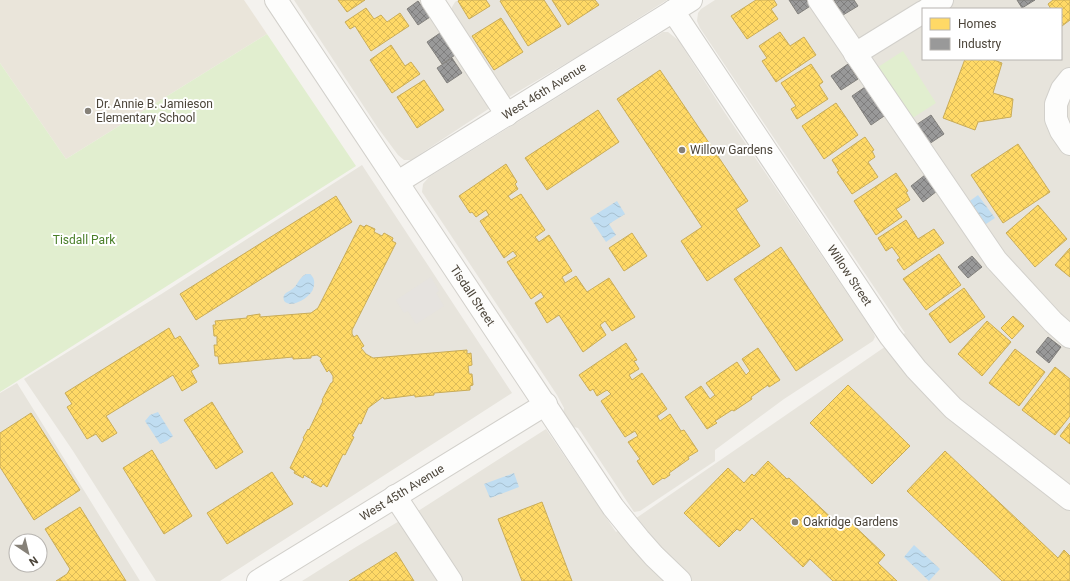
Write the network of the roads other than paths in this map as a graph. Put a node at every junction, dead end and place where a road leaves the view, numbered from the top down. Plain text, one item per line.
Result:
1 (276, 0) edge
2 (819, 0) edge
3 (942, 0) edge
4 (438, 2) edge
5 (682, 6) edge
6 (930, 8) edge
7 (922, 13) edge
8 (856, 54) junction
9 (1070, 79) edge
10 (507, 115) junction
11 (1070, 144) edge
12 (398, 182) junction
13 (1070, 338) edge
14 (546, 404) junction
15 (395, 496) junction
16 (1070, 499) edge
17 (258, 581) edge
18 (451, 581) edge
19 (680, 581) edge

1 - 12 street, Tisdall Street
2 - 8 street
3 - 6 street
4 - 10 street
5 - 10 street, West 46th Avenue
5 - 16 street, Willow Street
7 - 8 street
8 - 13 street
9 - 11 street
10 - 12 street, West 46th Avenue
12 - 14 street, Tisdall Street
14 - 15 street, West 45th Avenue
14 - 19 street, Tisdall Street
15 - 17 street, West 45th Avenue
15 - 18 street

